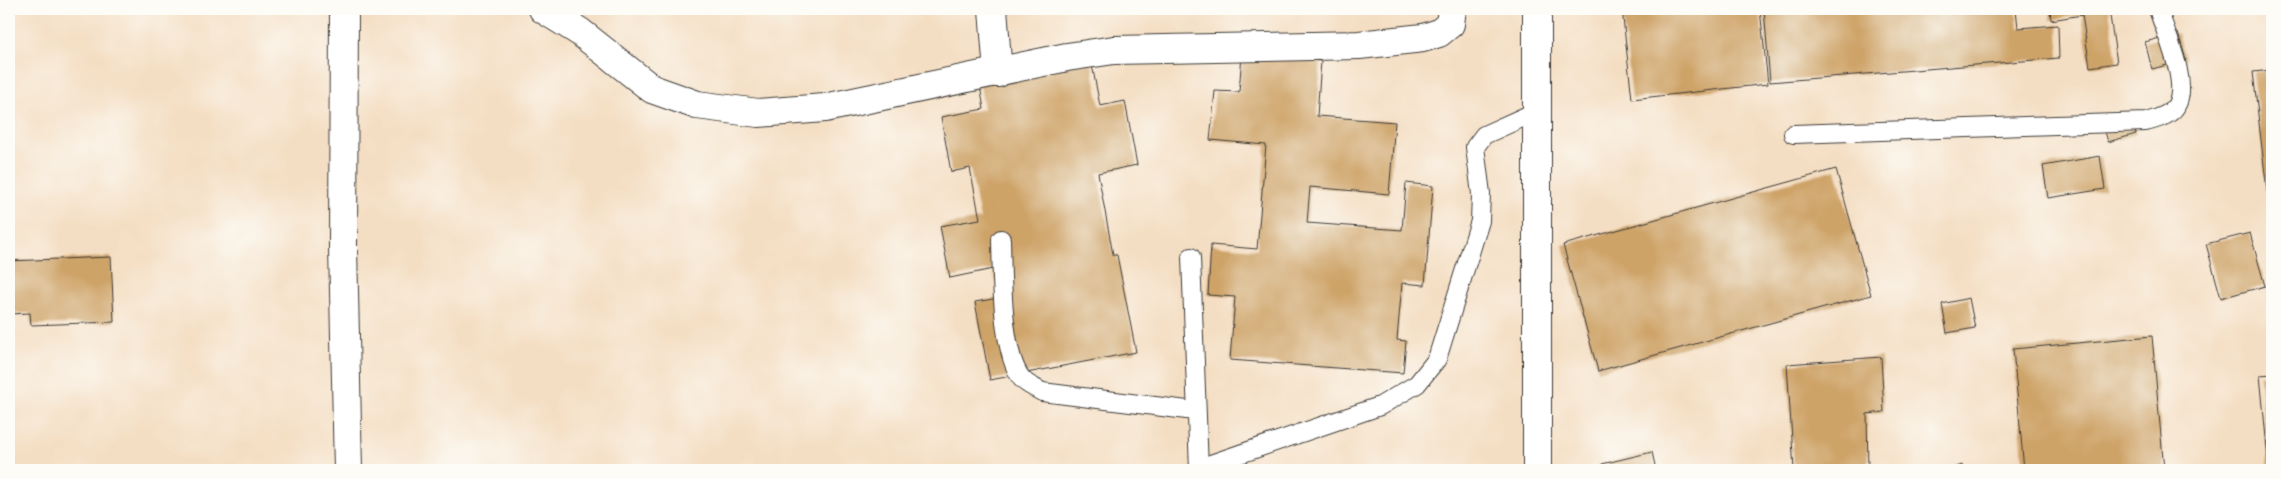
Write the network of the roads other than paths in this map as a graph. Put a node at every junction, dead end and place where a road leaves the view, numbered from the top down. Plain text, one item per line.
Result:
1 (344, 9) edge
2 (543, 9) edge
3 (993, 9) edge
4 (1452, 9) edge
5 (1537, 9) edge
6 (2158, 9) edge
7 (998, 74) junction
8 (1537, 111) junction
9 (1793, 134) dead end
10 (1001, 239) dead end
11 (1190, 257) dead end
12 (1195, 410) junction
13 (1199, 469) edge
14 (348, 470) edge
15 (1537, 470) edge

1 - 14 street
2 - 7 street
3 - 7 street
4 - 7 street
5 - 8 street
6 - 9 lane
8 - 13 lane
8 - 15 street
10 - 12 lane
11 - 12 lane
12 - 13 lane

